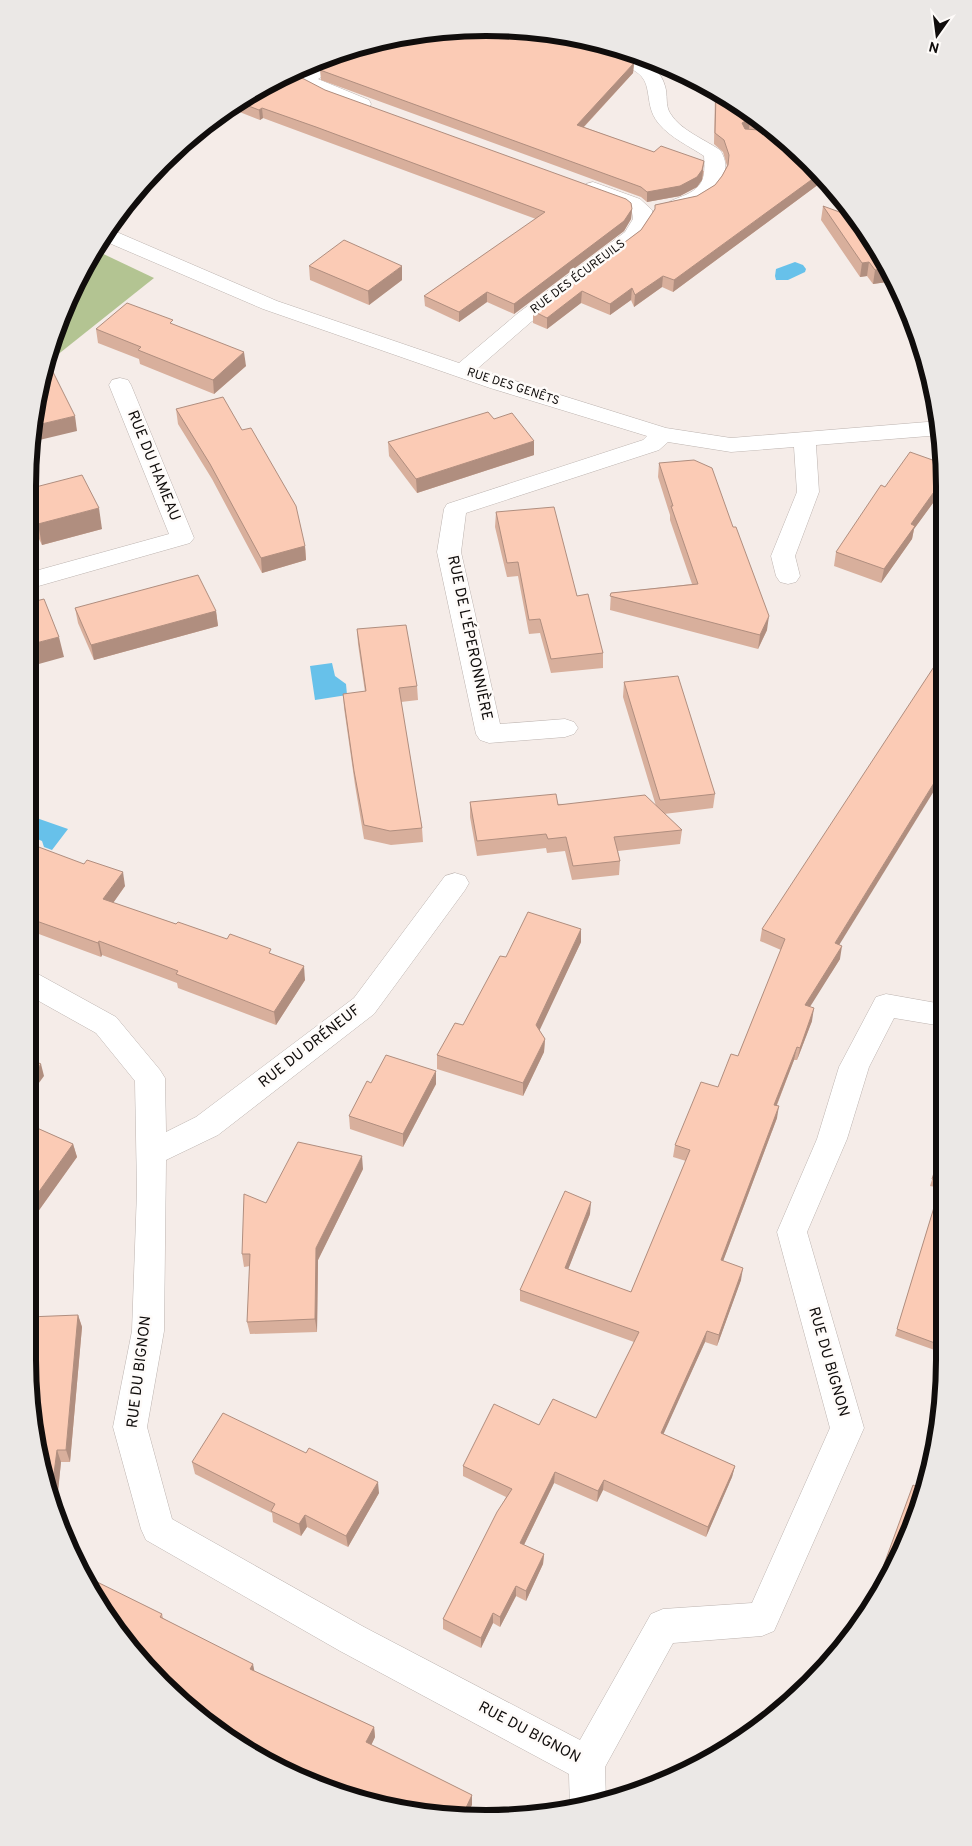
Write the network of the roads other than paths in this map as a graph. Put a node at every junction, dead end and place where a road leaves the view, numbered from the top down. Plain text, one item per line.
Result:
1 (582, 51) edge
2 (295, 79) edge
3 (380, 111) edge
4 (577, 182) edge
5 (642, 210) junction
6 (112, 237) edge
7 (462, 371) junction
8 (120, 385) dead end
9 (932, 429) edge
10 (663, 434) junction
11 (804, 440) junction
12 (788, 576) dead end
13 (36, 580) edge
14 (565, 728) dead end
15 (455, 883) dead end
16 (36, 986) edge
17 (936, 1014) edge
18 (151, 1154) junction
19 (587, 1764) junction
20 (588, 1798) edge

1 - 5 street
2 - 3 street
4 - 5 street
5 - 7 street, RUE DES ÉCUREUILS
6 - 7 street, RUE DES GENÊTS
7 - 10 street, RUE DES GENÊTS
8 - 13 street, RUE DU HAMEAU
9 - 11 street, RUE DES GENÊTS
10 - 11 street, RUE DES GENÊTS
10 - 14 street, RUE DE L'ÉPERONNIÈRE
11 - 12 street
15 - 18 street, RUE DU DRÉNEUF
16 - 18 street, RUE DU BIGNON
17 - 19 street, RUE DU BIGNON
18 - 19 street, RUE DU BIGNON
19 - 20 street

